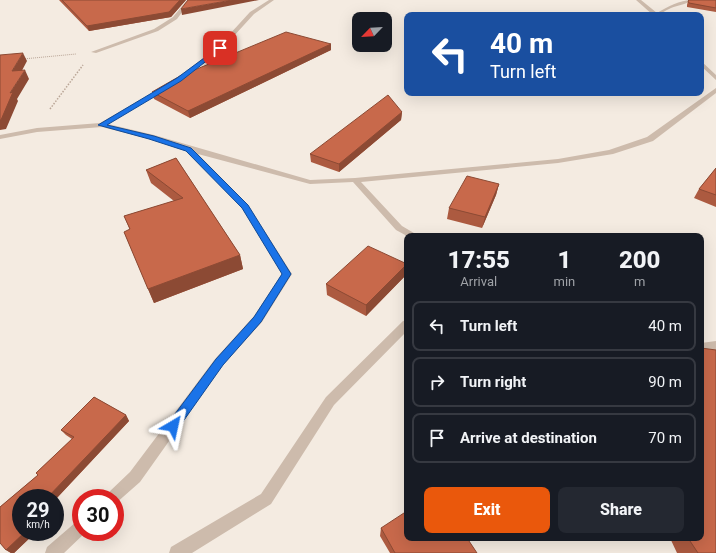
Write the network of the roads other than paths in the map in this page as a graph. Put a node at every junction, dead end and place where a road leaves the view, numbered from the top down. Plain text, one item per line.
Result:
1 (189, 0) edge
2 (272, 0) edge
3 (638, 0) edge
4 (690, 0) edge
5 (653, 12) edge
6 (662, 12) edge
7 (94, 52) road end
8 (704, 66) edge
9 (716, 78) edge
10 (172, 84) edge
11 (166, 88) edge
12 (716, 90) edge
13 (102, 125) junction
14 (0, 137) edge
15 (189, 149) junction
16 (355, 180) junction
17 (408, 233) edge
18 (404, 327) edge
19 (716, 346) edge
20 (704, 348) edge
21 (123, 489) edge
22 (72, 535) edge
23 (53, 553) edge
24 (177, 553) edge

1 - 7 street
2 - 10 street
3 - 5 street
4 - 6 street
8 - 9 street
11 - 13 street
12 - 16 street
13 - 14 street
13 - 15 street
15 - 16 street
15 - 21 street
16 - 17 street
18 - 24 street
19 - 20 street
22 - 23 street

